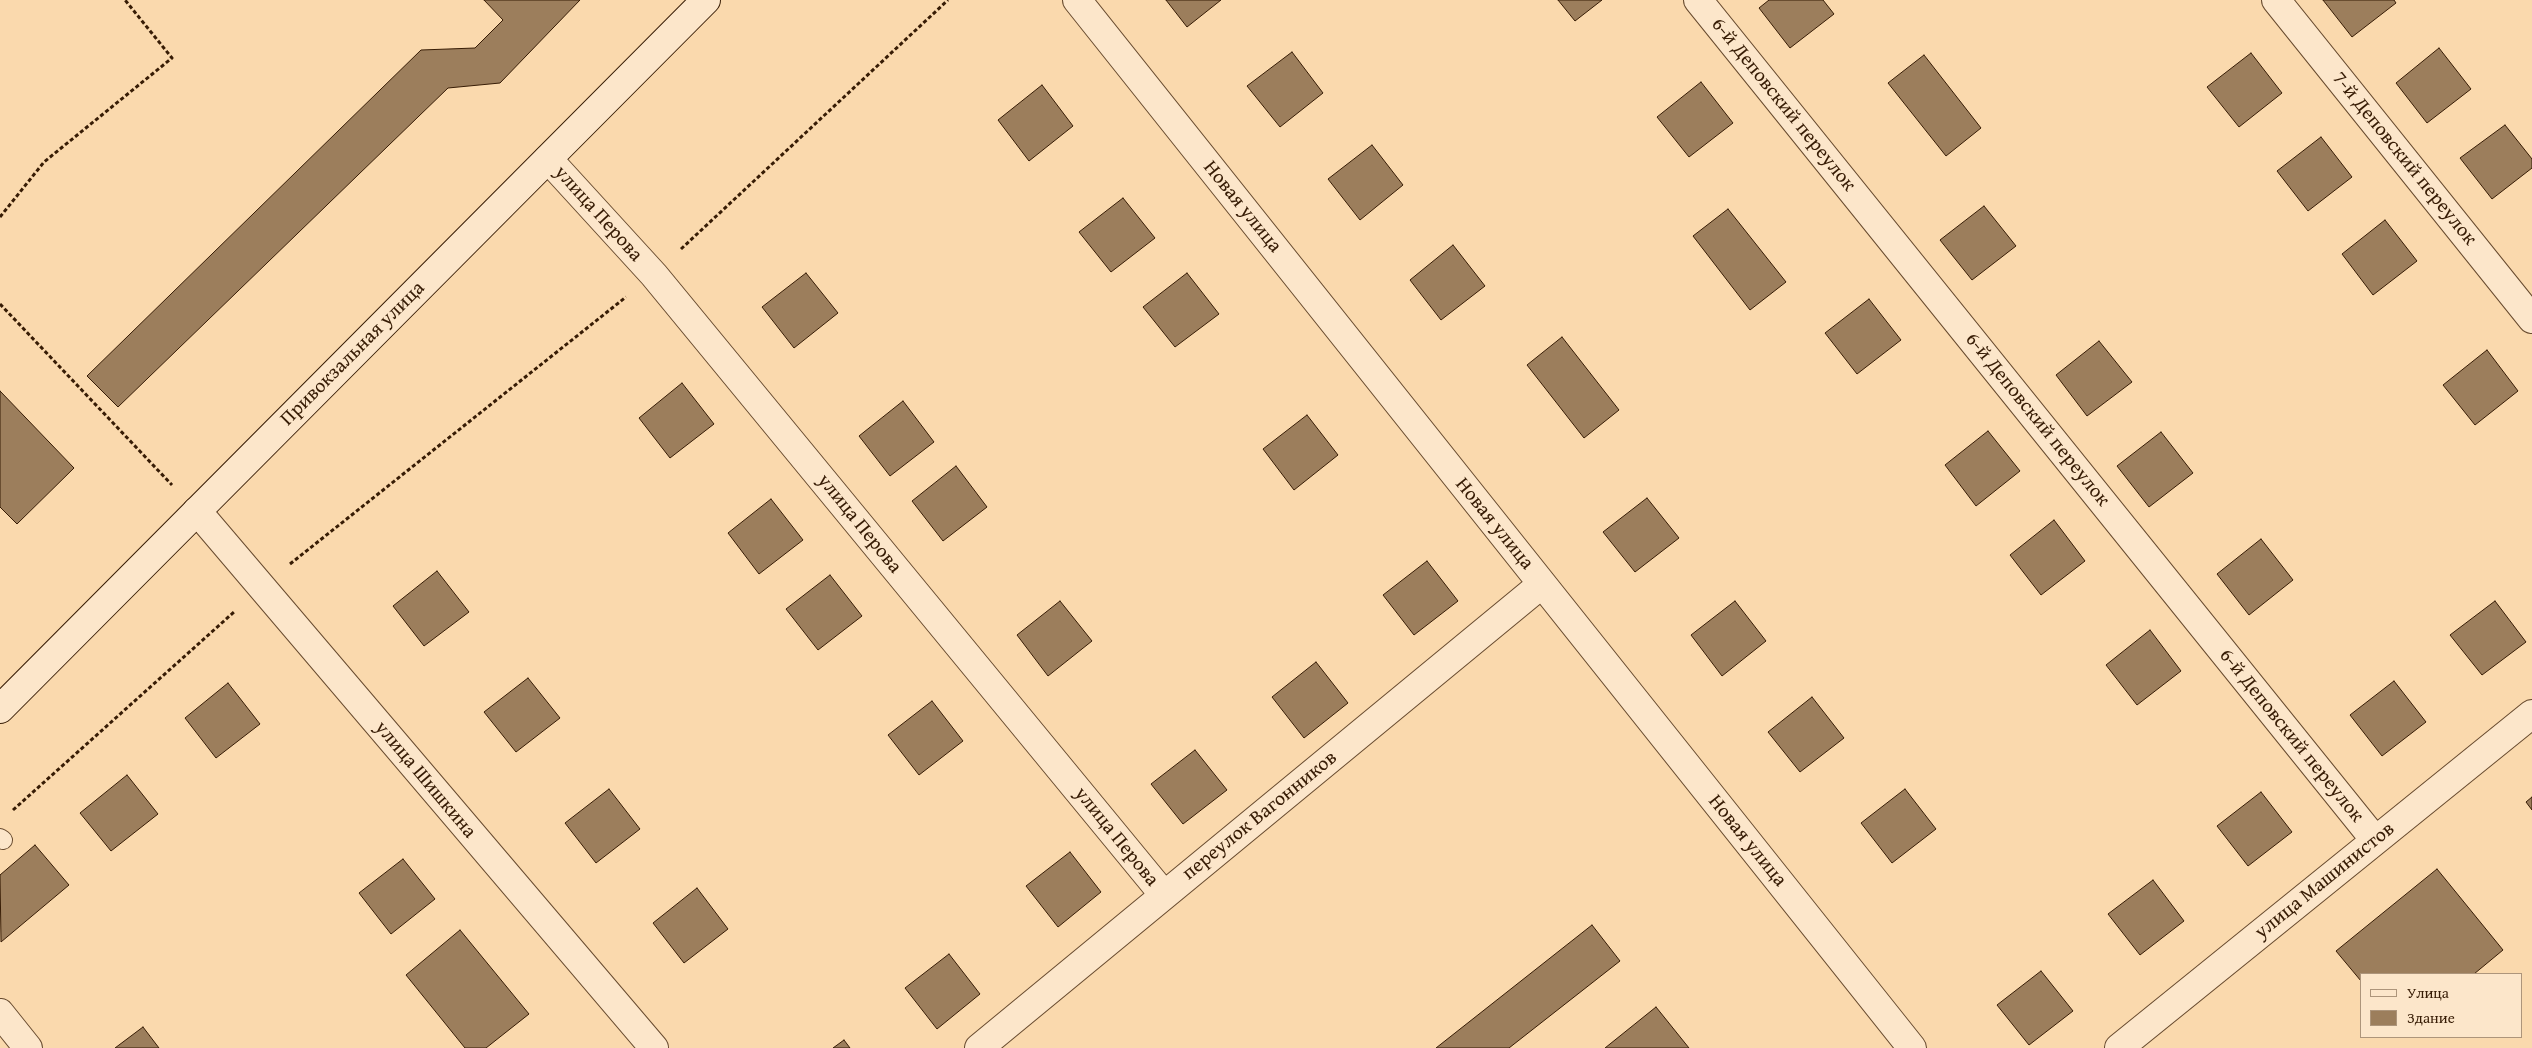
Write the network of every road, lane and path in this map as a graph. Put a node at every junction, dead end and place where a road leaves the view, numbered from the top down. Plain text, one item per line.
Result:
1 (125, 0) edge
2 (706, 0) edge
3 (948, 0) edge
4 (1077, 0) edge
5 (1698, 0) edge
6 (2276, 0) edge
7 (548, 158) junction
8 (0, 217) edge
9 (654, 275) junction
10 (0, 304) edge
11 (2532, 319) edge
12 (197, 511) junction
13 (1542, 584) junction
14 (261, 587) junction
15 (0, 709) edge
16 (2532, 714) edge
17 (7, 816) dead end
18 (2376, 840) junction
19 (1164, 895) junction
20 (0, 1013) edge
21 (28, 1048) edge
22 (654, 1048) edge
23 (979, 1048) edge
24 (1912, 1048) edge
25 (2119, 1048) edge

1 - 8 path
2 - 7 street, Привокзальная улица
3 - 9 path
4 - 13 street, Новая улица
5 - 18 street, 6-й Деповский переулок
6 - 11 street, 7-й Деповский переулок
7 - 9 street, улица Перова
7 - 12 street, Привокзальная улица
9 - 14 path
9 - 19 street, улица Перова
10 - 12 path
12 - 14 street, улица Шишкина
12 - 15 street, Привокзальная улица
13 - 19 street, переулок Вагонников
13 - 24 street, Новая улица
14 - 17 path
14 - 22 street, улица Шишкина
16 - 18 street, улица Машинистов
18 - 25 street, улица Машинистов
19 - 23 street, переулок Вагонников
20 - 21 street

